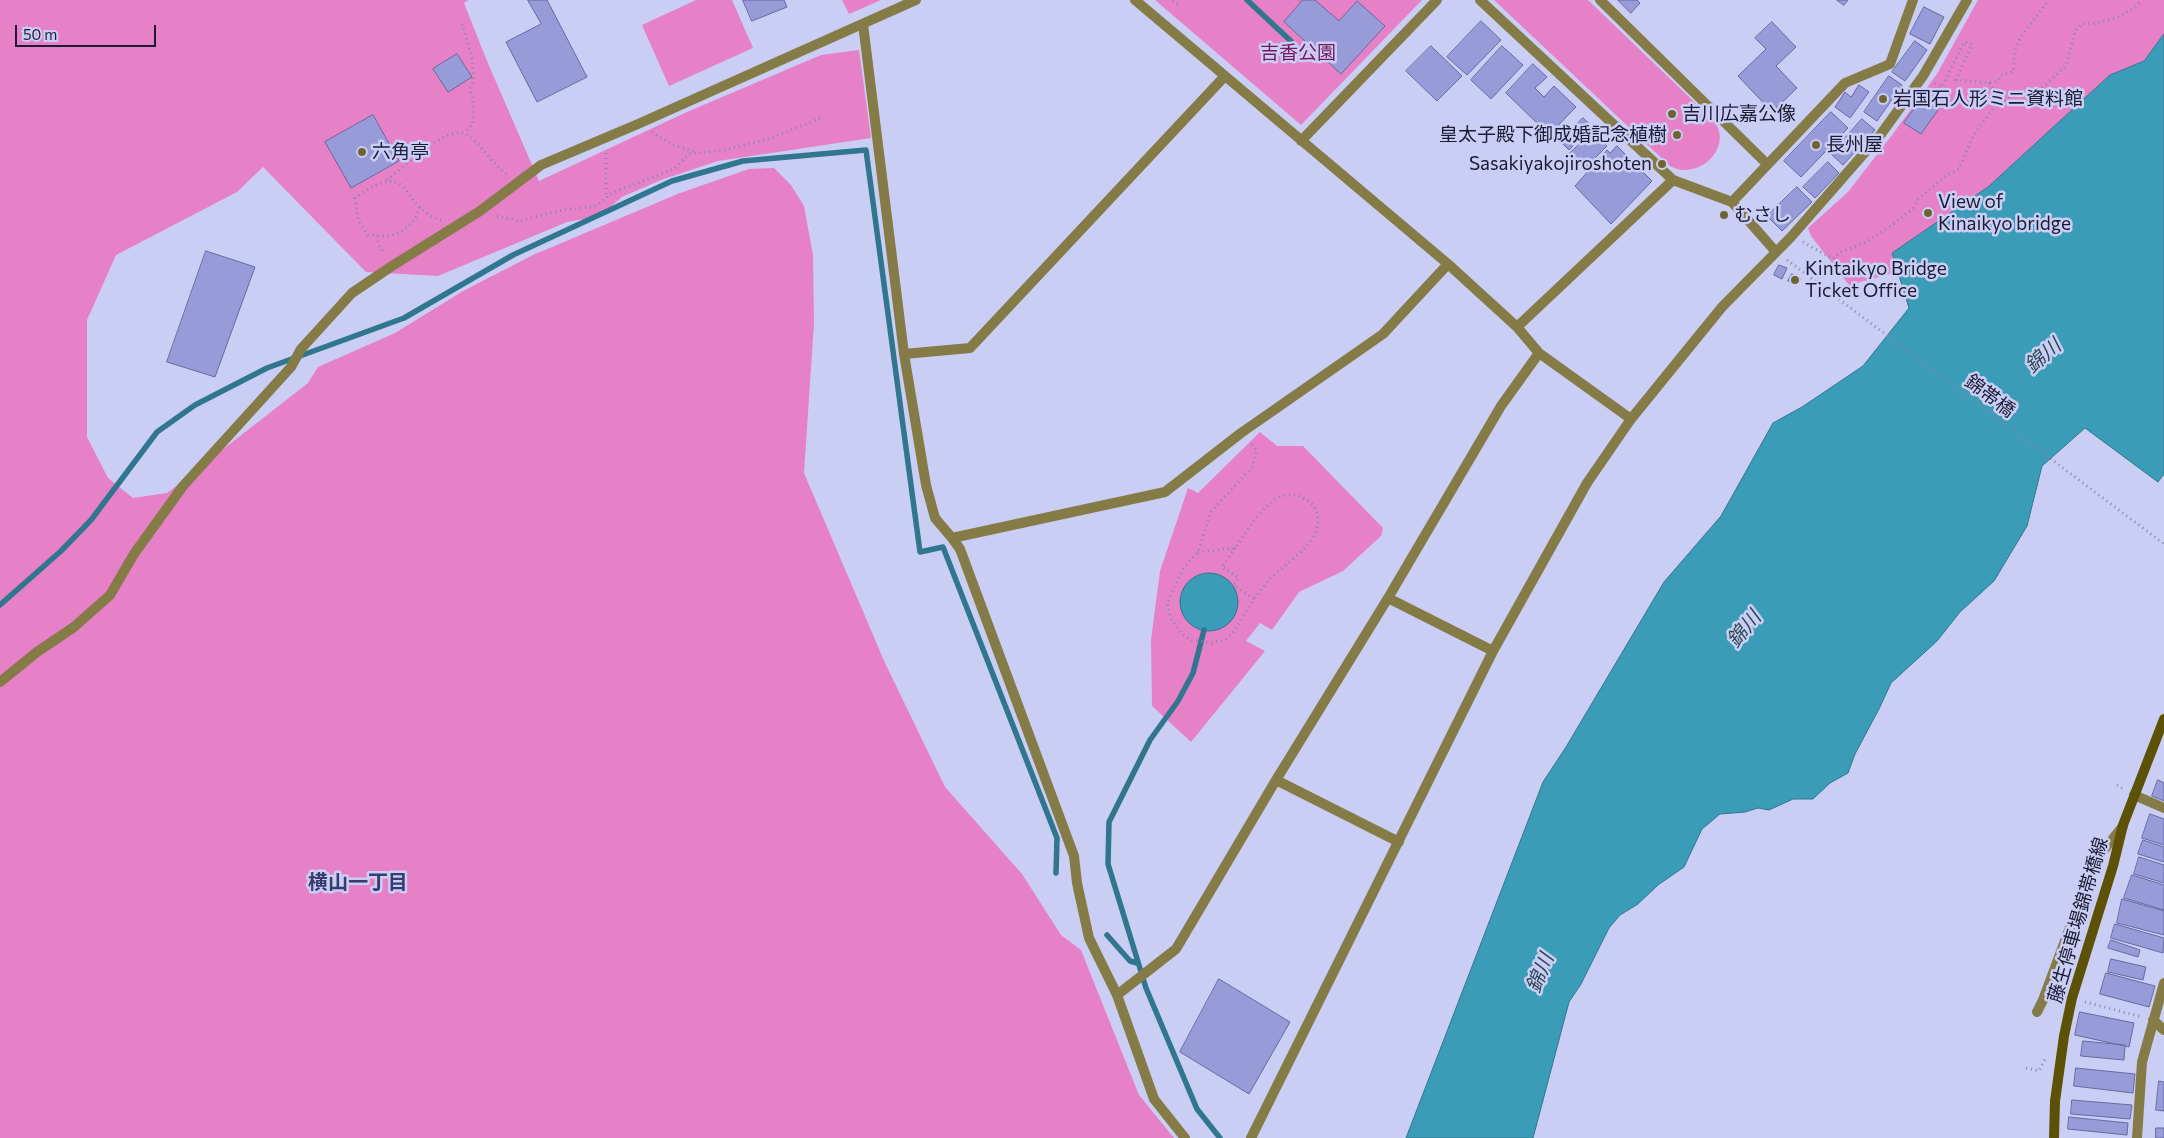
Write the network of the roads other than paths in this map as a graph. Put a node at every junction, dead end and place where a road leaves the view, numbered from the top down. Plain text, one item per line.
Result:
1 (916, 0) edge
2 (1135, 0) edge
3 (1437, 0) edge
4 (1480, 0) edge
5 (1600, 0) edge
6 (1913, 0) edge
7 (1967, 0) edge
8 (863, 24) junction
9 (1225, 76) junction
10 (1301, 141) junction
11 (1766, 163) junction
12 (1672, 180) junction
13 (1732, 202) junction
14 (1776, 252) junction
15 (1448, 264) junction
16 (1517, 326) junction
17 (1540, 353) junction
18 (904, 354) junction
19 (1631, 419) junction
20 (952, 538) junction
21 (1388, 598) junction
22 (1493, 651) junction
23 (0, 682) edge
24 (2164, 719) edge
25 (1276, 780) junction
26 (2134, 795) junction
27 (2164, 808) edge
28 (2123, 825) junction
29 (1399, 842) junction
30 (2164, 983) edge
31 (1117, 995) junction
32 (2037, 1012) dead end
33 (2153, 1020) junction
34 (2164, 1030) edge
35 (1185, 1138) edge
36 (1251, 1138) edge
37 (2054, 1138) edge
38 (2136, 1138) edge

1 - 8 street
2 - 9 street
3 - 10 street
4 - 12 street
5 - 11 street
6 - 11 street
7 - 14 street
8 - 18 street
8 - 23 street
9 - 10 street
9 - 18 street
10 - 15 street
11 - 13 street
12 - 13 street
12 - 16 street
13 - 14 street
14 - 19 street
15 - 16 street
15 - 20 street
16 - 17 street
17 - 19 street
17 - 21 street
18 - 20 street
19 - 22 street
20 - 31 street
21 - 22 street
21 - 25 street
22 - 29 street
24 - 26 main road, 藤生停車場錦帯橋線
25 - 29 street
25 - 31 street
26 - 27 street
26 - 28 main road, 藤生停車場錦帯橋線
28 - 32 street
28 - 37 main road, 藤生停車場錦帯橋線
29 - 36 street
30 - 33 street
31 - 35 street
33 - 34 street
33 - 38 street

